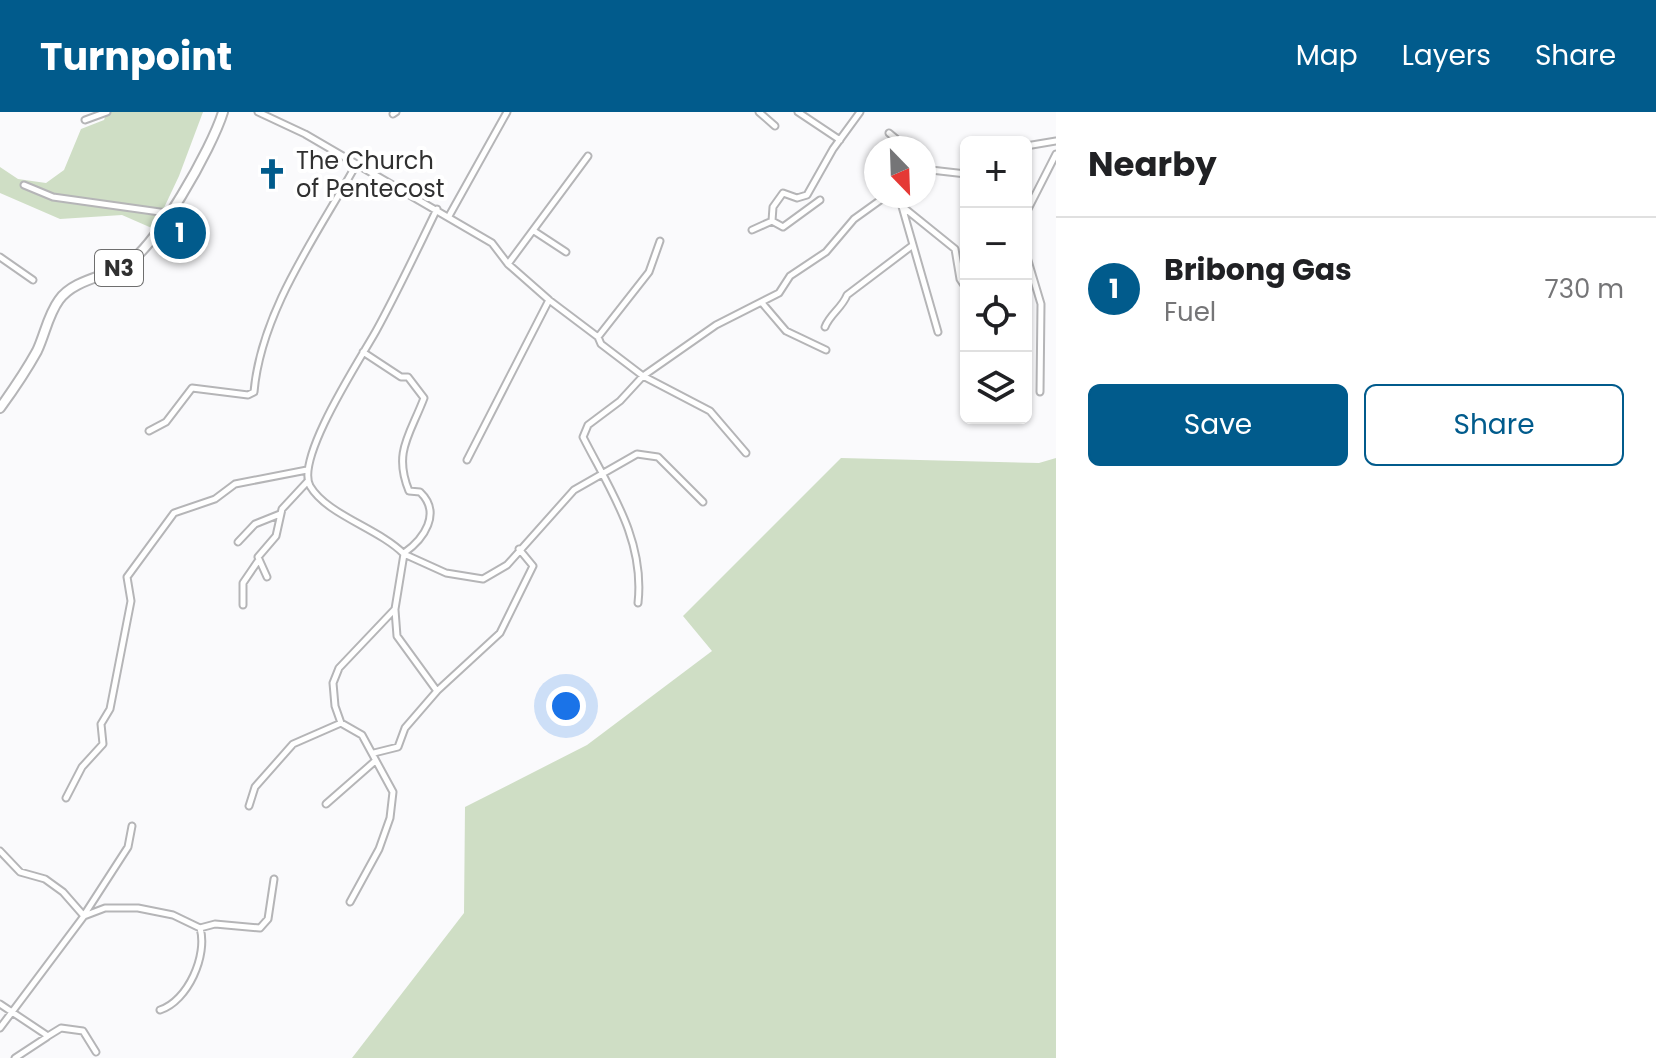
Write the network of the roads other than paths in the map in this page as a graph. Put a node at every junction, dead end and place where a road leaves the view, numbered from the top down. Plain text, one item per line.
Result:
1 (107, 112) edge
2 (223, 112) edge
3 (258, 112) edge
4 (507, 112) edge
5 (759, 112) edge
6 (798, 112) edge
7 (860, 112) edge
8 (85, 120) dead end
9 (775, 126) dead end
10 (889, 133) dead end
11 (893, 136) edge
12 (840, 140) junction
13 (1056, 141) edge
14 (1032, 145) edge
15 (1056, 154) edge
16 (588, 156) dead end
17 (356, 165) junction
18 (936, 171) edge
19 (960, 173) edge
20 (24, 185) dead end
21 (820, 200) dead end
22 (869, 208) edge
23 (902, 208) edge
24 (903, 208) edge
25 (1029, 208) edge
26 (437, 209) junction
27 (167, 213) junction
28 (449, 216) junction
29 (772, 221) junction
30 (752, 230) dead end
31 (534, 231) junction
32 (660, 241) dead end
33 (913, 245) junction
34 (566, 252) dead end
35 (0, 257) edge
36 (508, 264) junction
37 (1032, 274) edge
38 (33, 280) dead end
39 (961, 280) edge
40 (549, 300) junction
41 (763, 304) junction
42 (825, 327) dead end
43 (938, 332) dead end
44 (598, 337) junction
45 (826, 350) dead end
46 (363, 352) junction
47 (643, 376) junction
48 (1040, 392) dead end
49 (0, 408) edge
50 (149, 431) dead end
51 (746, 453) dead end
52 (467, 460) dead end
53 (308, 469) junction
54 (601, 472) junction
55 (308, 481) junction
56 (703, 502) dead end
57 (280, 514) junction
58 (238, 542) dead end
59 (519, 549) junction
60 (404, 554) junction
61 (258, 561) junction
62 (267, 577) dead end
63 (638, 603) dead end
64 (243, 605) dead end
65 (395, 609) junction
66 (437, 691) junction
67 (341, 723) junction
68 (374, 753) junction
69 (375, 761) junction
70 (66, 798) dead end
71 (326, 804) dead end
72 (249, 806) dead end
73 (132, 826) dead end
74 (0, 851) edge
75 (274, 879) dead end
76 (350, 902) dead end
77 (84, 916) junction
78 (200, 928) junction
79 (0, 1004) edge
80 (160, 1010) dead end
81 (13, 1013) junction
82 (0, 1028) edge
83 (48, 1036) junction
84 (96, 1052) dead end
85 (15, 1058) edge

1 - 8 street
2 - 27 main road, N3
3 - 17 street
4 - 28 street
5 - 9 street
6 - 12 street
7 - 12 street
10 - 11 street
12 - 29 street
13 - 14 street
15 - 25 street
16 - 31 street
17 - 26 street
17 - 50 street
18 - 19 street
20 - 27 street
21 - 29 street
22 - 41 street
23 - 33 street
24 - 39 street
26 - 28 street
26 - 46 street
27 - 49 main road, N3
28 - 36 street
29 - 30 street
31 - 34 street
31 - 36 street
32 - 44 street
33 - 42 street
33 - 43 street
35 - 38 street
36 - 40 street
37 - 48 street
40 - 44 street
40 - 52 street
41 - 45 street
41 - 47 street
44 - 47 street
46 - 53 street
46 - 60 street
47 - 51 street
47 - 54 street
53 - 55 street
53 - 70 street
54 - 56 street
54 - 59 street
54 - 63 street
55 - 57 street
55 - 60 street
57 - 58 street
57 - 61 street
59 - 60 street
59 - 66 street
60 - 65 street
61 - 62 street
61 - 64 street
65 - 66 street
65 - 67 street
66 - 68 street
67 - 68 street
67 - 72 street
68 - 69 street
69 - 71 street
69 - 76 street
73 - 77 street
74 - 77 street
75 - 78 street
77 - 78 street
77 - 81 street
78 - 80 street
79 - 81 street
81 - 82 street
81 - 83 street
83 - 84 street
83 - 85 street

